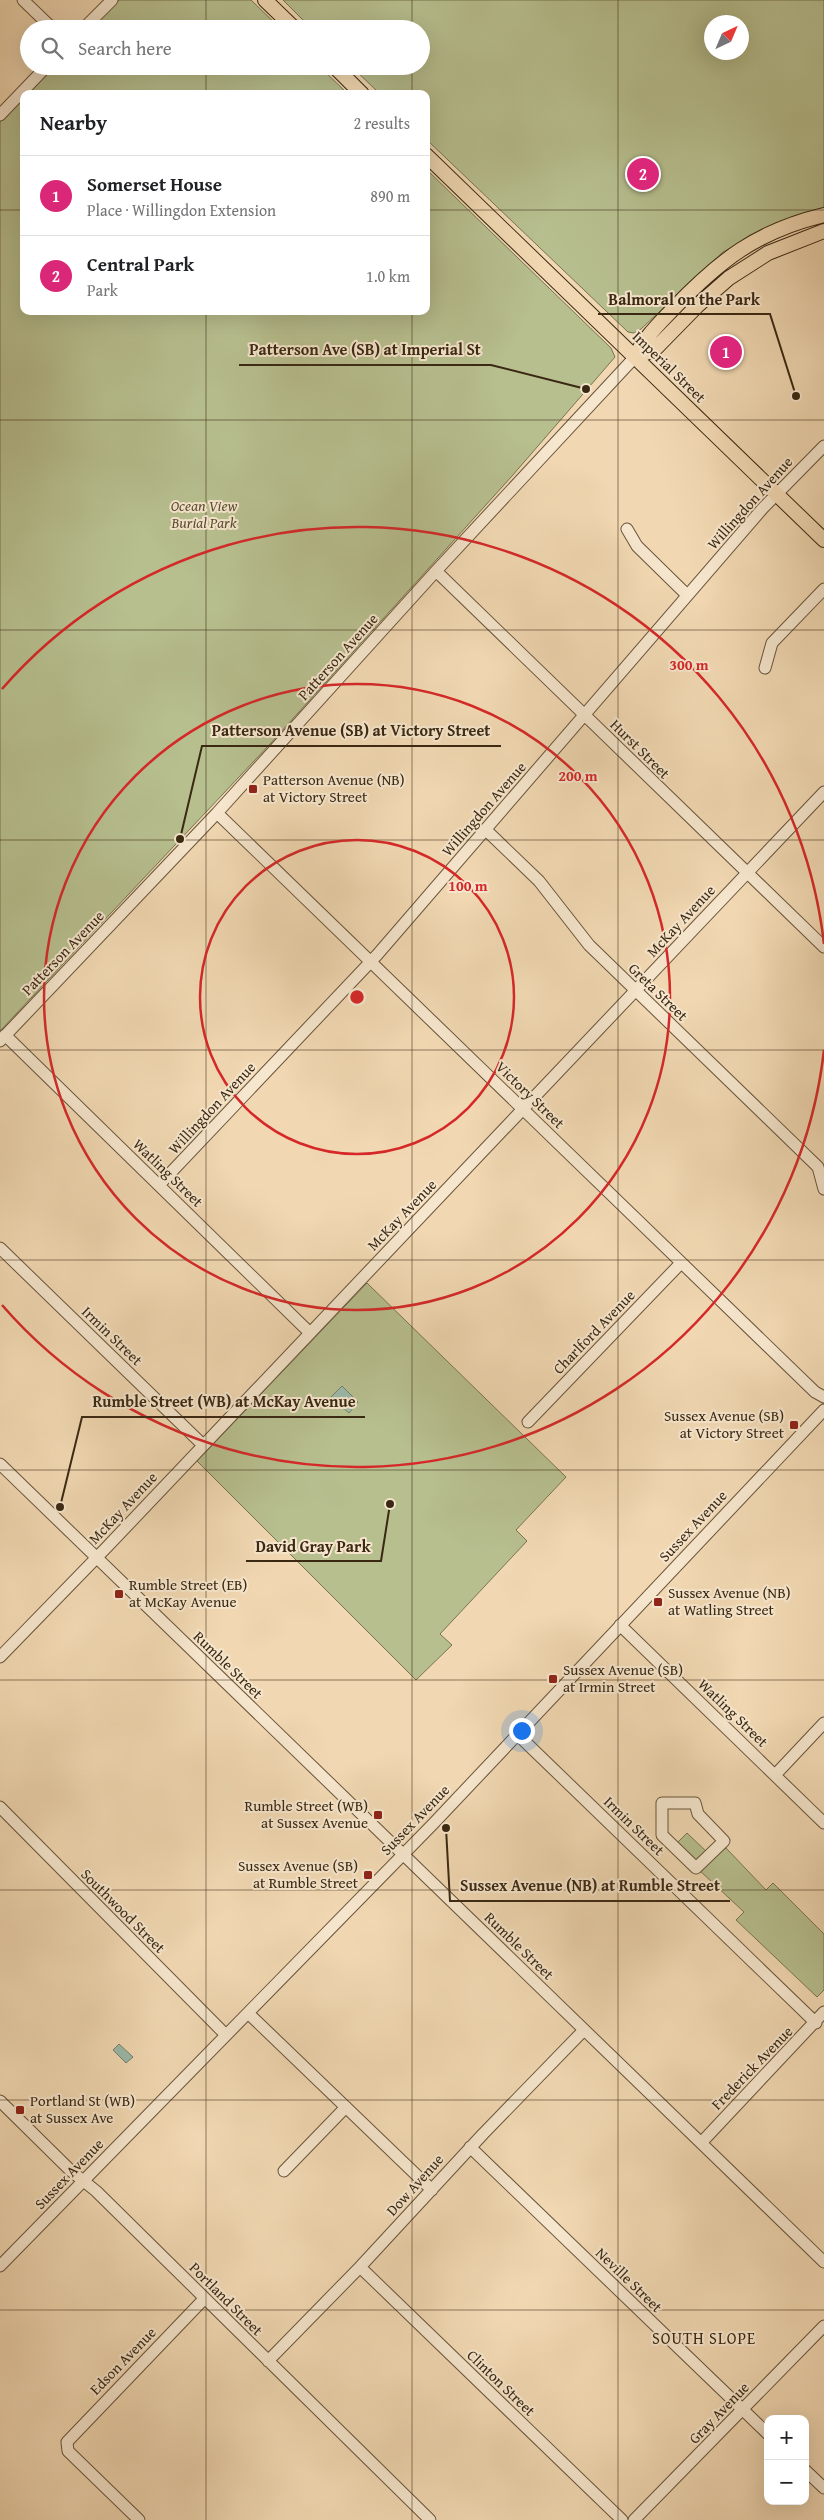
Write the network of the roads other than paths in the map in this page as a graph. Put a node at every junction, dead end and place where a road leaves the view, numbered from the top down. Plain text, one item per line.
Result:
1 (23, 0) edge
2 (112, 0) edge
3 (265, 0) edge
4 (44, 20) edge
5 (92, 20) edge
6 (286, 20) edge
7 (38, 75) edge
8 (343, 75) edge
9 (24, 90) edge
10 (358, 90) edge
11 (20, 94) edge
12 (0, 115) edge
13 (430, 159) edge
14 (824, 215) edge
15 (824, 231) edge
16 (636, 357) junction
17 (824, 446) edge
18 (776, 494) junction
19 (627, 529) dead end
20 (824, 540) edge
21 (436, 571) junction
22 (824, 589) edge
23 (688, 595) junction
24 (765, 668) dead end
25 (584, 715) junction
26 (824, 792) edge
27 (217, 813) junction
28 (486, 830) junction
29 (748, 873) junction
30 (824, 947) edge
31 (370, 962) junction
32 (635, 991) junction
33 (3, 1038) edge
34 (522, 1109) junction
35 (821, 1168) edge
36 (159, 1185) junction
37 (824, 1189) edge
38 (0, 1248) edge
39 (681, 1263) junction
40 (310, 1333) junction
41 (824, 1397) edge
42 (824, 1410) edge
43 (528, 1422) dead end
44 (204, 1445) junction
45 (0, 1464) edge
46 (96, 1558) junction
47 (620, 1625) junction
48 (0, 1657) edge
49 (824, 1723) edge
50 (517, 1734) junction
51 (775, 1775) junction
52 (662, 1803) joint
53 (0, 1807) edge
54 (824, 1823) edge
55 (402, 1855) junction
56 (824, 2012) edge
57 (248, 2013) junction
58 (816, 2023) junction
59 (584, 2030) junction
60 (226, 2035) junction
61 (0, 2101) edge
62 (346, 2107) junction
63 (701, 2142) junction
64 (470, 2147) junction
65 (284, 2171) dead end
66 (84, 2180) junction
67 (432, 2190) junction
68 (824, 2262) edge
69 (0, 2266) edge
70 (360, 2267) junction
71 (204, 2299) junction
72 (824, 2326) edge
73 (268, 2361) junction
74 (742, 2410) junction
75 (764, 2430) edge
76 (809, 2474) edge
77 (824, 2488) edge
78 (139, 2520) edge
79 (430, 2520) edge
80 (622, 2520) edge
81 (634, 2520) edge

1 - 4 street
2 - 5 street
3 - 6 main road
7 - 9 street
8 - 10 main road
11 - 12 street
13 - 16 main road, Imperial Street
14 - 16 main road
15 - 16 main road
16 - 18 main road, Imperial Street
16 - 21 street, Patterson Avenue
17 - 18 street, Willingdon Avenue
18 - 20 main road, Imperial Street
18 - 23 street, Willingdon Avenue
19 - 23 street
21 - 25 street, Hurst Street
21 - 27 street, Patterson Avenue
22 - 24 street
23 - 25 street, Willingdon Avenue
25 - 28 street, Willingdon Avenue
25 - 29 street, Hurst Street
26 - 29 street, McKay Avenue
27 - 31 street, Victory Street
27 - 33 street, Patterson Avenue
28 - 31 street, Willingdon Avenue
28 - 32 street, Greta Street
29 - 30 street, Hurst Street
29 - 32 street, McKay Avenue
31 - 34 street, Victory Street
31 - 36 street, Willingdon Avenue
32 - 34 street, McKay Avenue
32 - 35 street, Greta Street
33 - 36 street, Watling Street
34 - 39 street, Victory Street
34 - 40 street, McKay Avenue
35 - 37 street, Greta Street
36 - 40 street, Watling Street
38 - 44 street, Irmin Street
39 - 41 street, Victory Street
39 - 43 street, Charlford Avenue
40 - 44 street, McKay Avenue
42 - 47 street, Sussex Avenue
44 - 46 street, McKay Avenue
45 - 46 street, Rumble Street
46 - 48 street, McKay Avenue
46 - 55 street, Rumble Street
47 - 50 street, Sussex Avenue
47 - 51 street, Watling Street
49 - 51 street
50 - 55 street, Sussex Avenue
50 - 58 street, Irmin Street
51 - 54 street, Watling Street
52 - 52 street
53 - 60 street, Southwood Street
55 - 57 street, Sussex Avenue
55 - 59 street, Rumble Street
56 - 58 street, Frederick Avenue
57 - 60 street, Sussex Avenue
57 - 62 street
58 - 63 street, Frederick Avenue
59 - 63 street, Rumble Street
59 - 64 street, Dow Avenue
60 - 66 street, Sussex Avenue
61 - 66 street, Portland Street
62 - 65 street
62 - 67 street
63 - 68 street, Rumble Street
64 - 67 street, Dow Avenue
64 - 74 street, Neville Street
66 - 69 street, Sussex Avenue
66 - 71 street, Portland Street
67 - 70 street, Dow Avenue
70 - 73 street, Dow Avenue
70 - 80 street, Clinton Street
71 - 73 street, Portland Street
71 - 78 street, Edson Avenue
72 - 74 street, Gray Avenue
73 - 79 street, Portland Street
74 - 75 street, Neville Street
74 - 81 street, Gray Avenue
76 - 77 street

